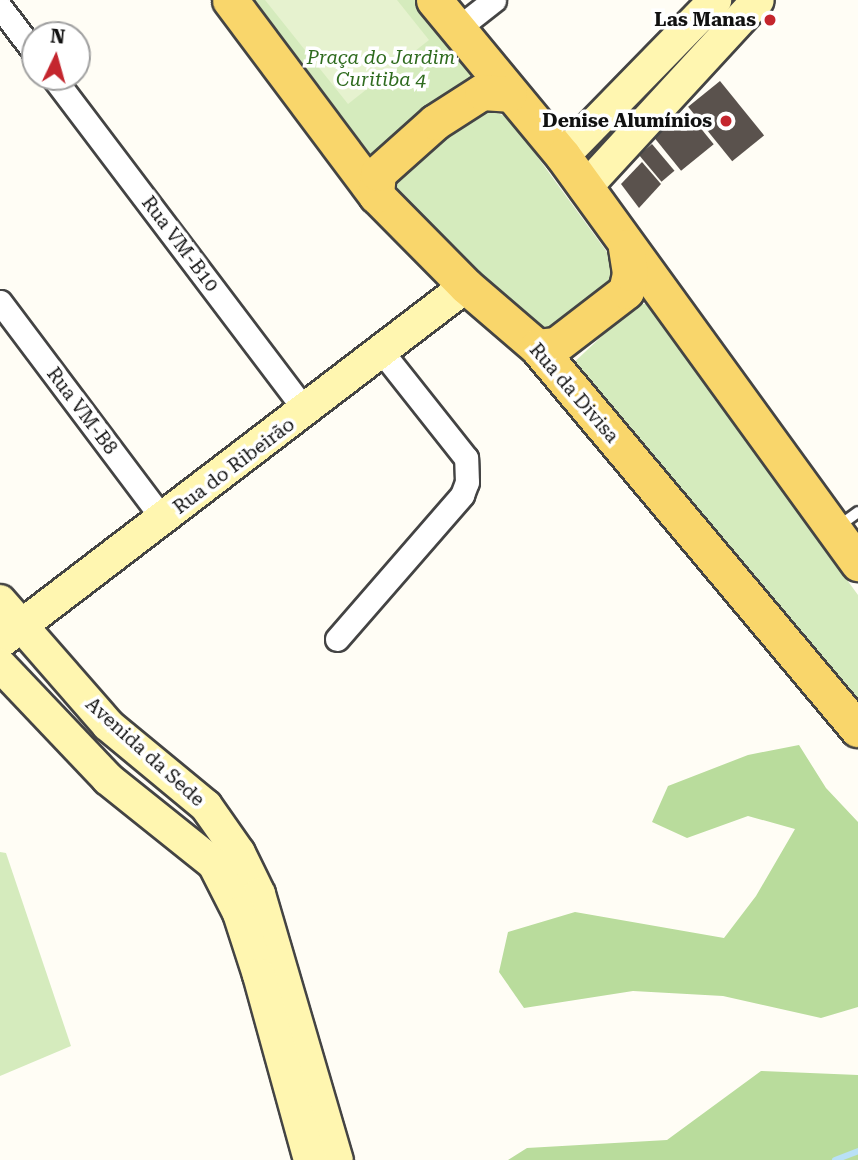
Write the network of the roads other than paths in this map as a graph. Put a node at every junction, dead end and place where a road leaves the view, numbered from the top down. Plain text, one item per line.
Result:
1 (230, 0) edge
2 (434, 0) edge
3 (494, 0) edge
4 (715, 0) edge
5 (758, 0) edge
6 (0, 6) edge
7 (457, 29) junction
8 (21, 34) edge
9 (64, 91) edge
10 (509, 94) junction
11 (564, 156) junction
12 (585, 188) junction
13 (376, 195) junction
14 (626, 247) junction
15 (466, 286) junction
16 (0, 302) edge
17 (537, 347) junction
18 (382, 352) junction
19 (306, 411) junction
20 (163, 519) junction
21 (846, 521) edge
22 (858, 563) edge
23 (0, 601) edge
24 (10, 635) edge
25 (337, 639) dead end
26 (0, 665) edge
27 (858, 729) edge
28 (310, 1160) edge
29 (337, 1160) edge

1 - 13 main road, Rua da Divisa
2 - 7 main road
3 - 7 street
4 - 11 street
5 - 12 street
6 - 8 street
7 - 10 main road
9 - 19 street, Rua VM-B10
10 - 11 main road
10 - 13 main road
11 - 12 main road
12 - 14 main road
13 - 15 main road, Rua da Divisa
14 - 17 main road
14 - 21 main road
15 - 17 main road, Rua da Divisa
15 - 18 street, Rua do Ribeirão
16 - 20 street, Rua VM-B8
17 - 27 main road, Rua da Divisa
18 - 19 street, Rua do Ribeirão
18 - 25 street
19 - 20 street, Rua do Ribeirão
20 - 24 street, Rua do Ribeirão
21 - 22 main road
23 - 24 street, Avenida da Sede
24 - 29 street, Avenida da Sede
26 - 28 street, Avenida da Sede

